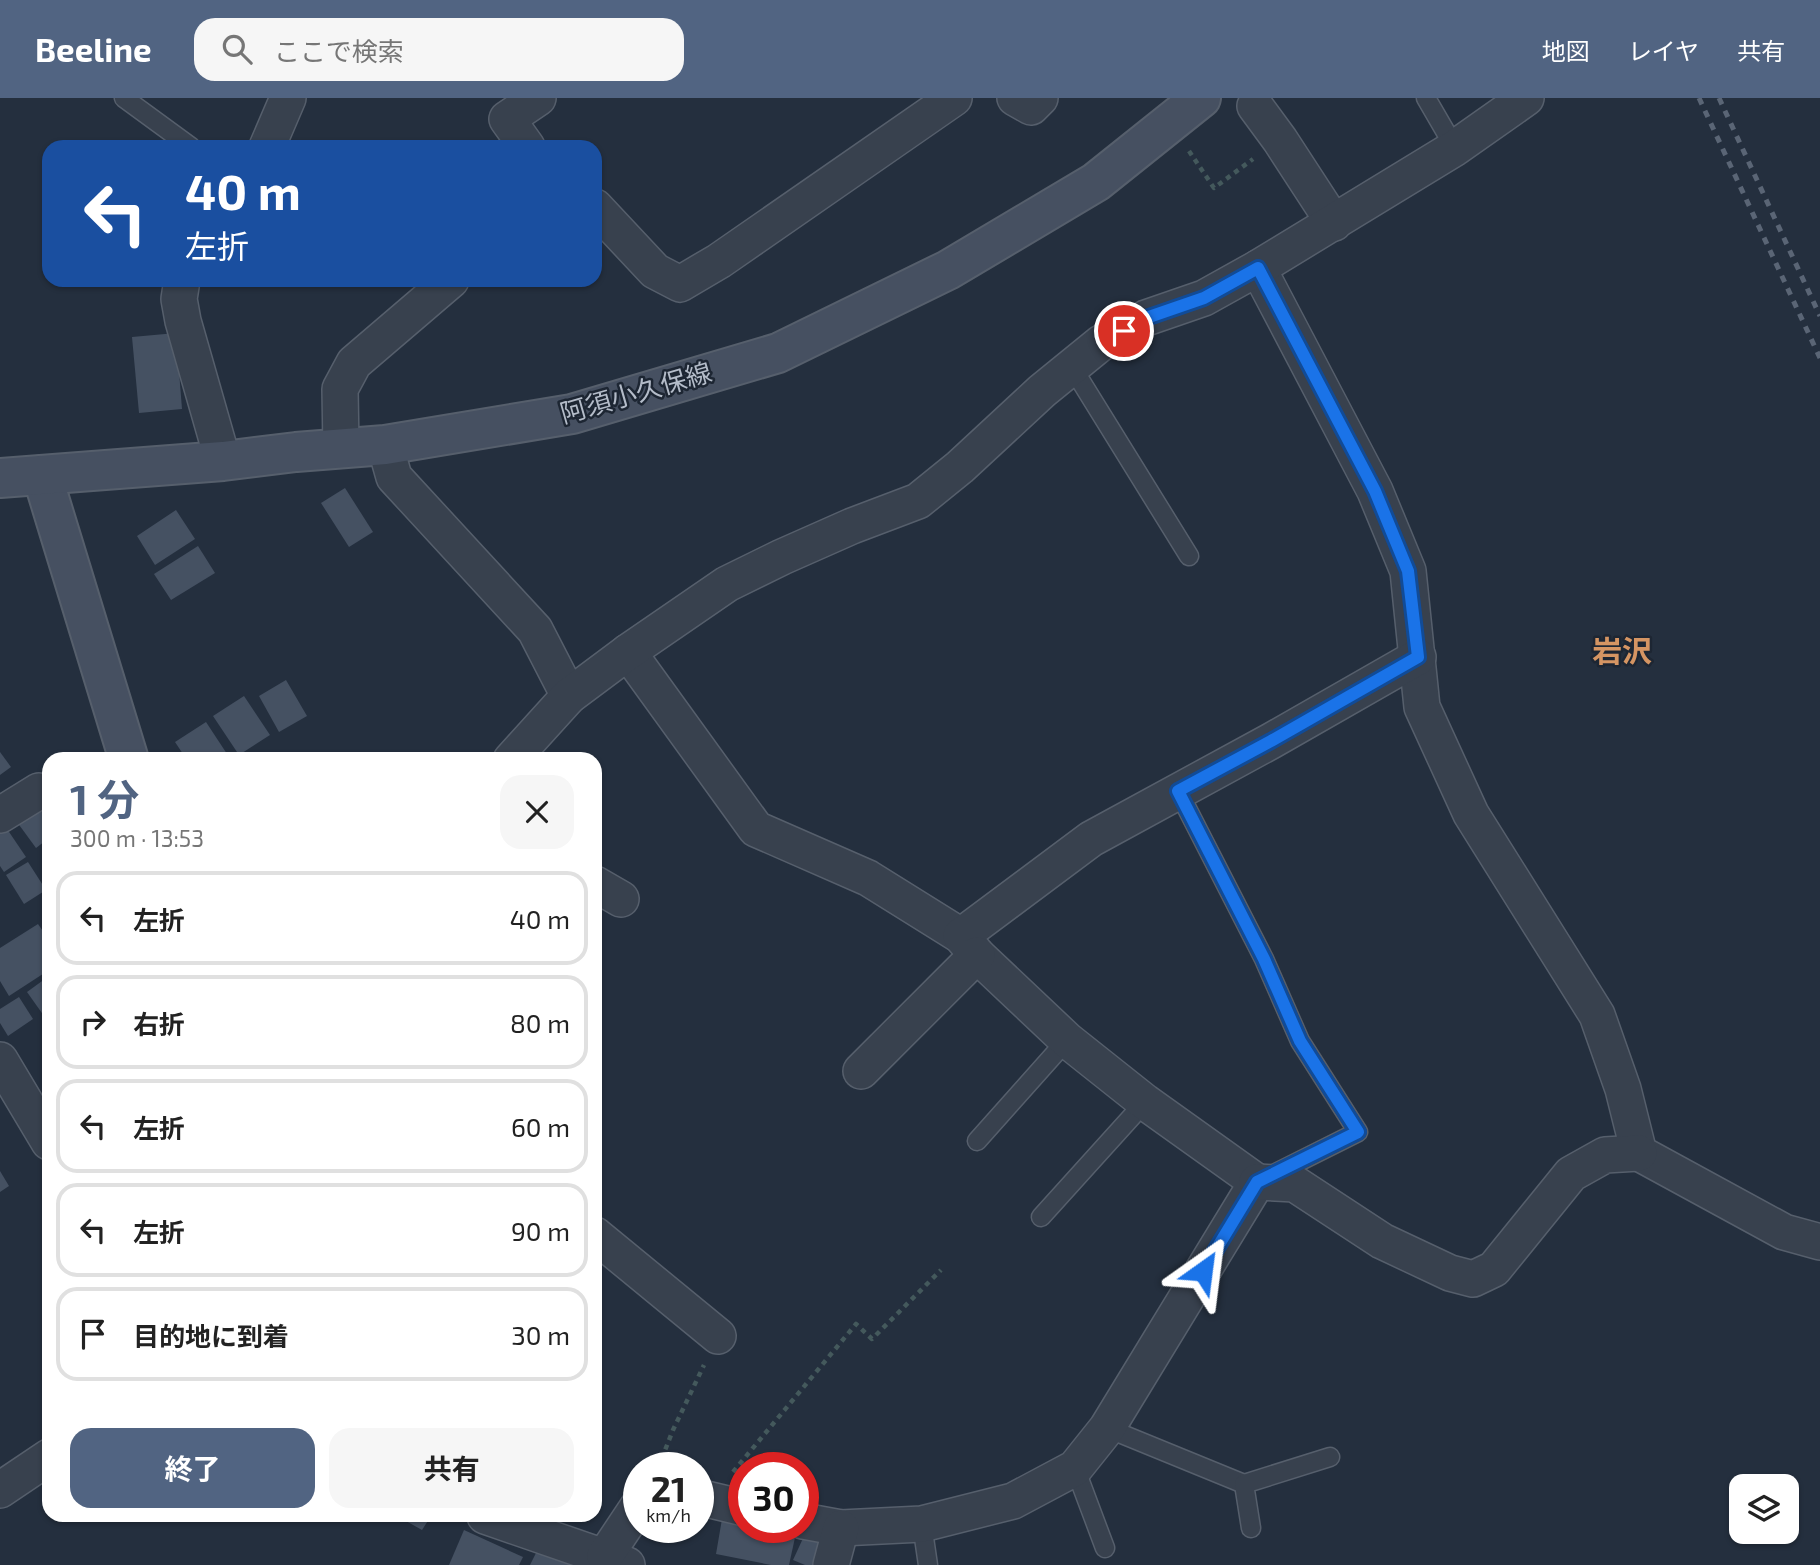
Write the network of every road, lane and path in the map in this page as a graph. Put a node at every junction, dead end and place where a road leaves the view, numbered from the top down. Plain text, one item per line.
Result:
1 (124, 98) edge
2 (288, 98) edge
3 (538, 98) edge
4 (954, 98) edge
5 (1015, 98) edge
6 (1040, 98) edge
7 (1201, 98) edge
8 (1426, 98) edge
9 (1526, 98) edge
10 (1255, 106) dead end
11 (1170, 123) junction
12 (1280, 139) junction
13 (181, 140) edge
14 (274, 140) edge
15 (522, 140) edge
16 (1455, 148) junction
17 (602, 214) edge
18 (1334, 223) junction
19 (1258, 268) junction
20 (181, 287) edge
21 (442, 287) edge
22 (1072, 367) junction
23 (385, 445) junction
24 (341, 448) junction
25 (223, 461) junction
26 (42, 475) junction
27 (0, 478) edge
28 (1189, 556) dead end
29 (628, 652) junction
30 (1418, 657) junction
31 (569, 696) junction
32 (127, 752) edge
33 (518, 752) edge
34 (39, 791) dead end
35 (1178, 791) junction
36 (0, 815) edge
37 (969, 945) junction
38 (1067, 1040) junction
39 (2, 1069) edge
40 (861, 1070) dead end
41 (1145, 1102) junction
42 (42, 1131) edge
43 (977, 1140) dead end
44 (1639, 1153) junction
45 (1257, 1182) junction
46 (1041, 1217) dead end
47 (602, 1241) edge
48 (1820, 1242) edge
49 (941, 1270) dead end
50 (718, 1336) joint
51 (1107, 1428) junction
52 (664, 1452) edge
53 (1330, 1457) dead end
54 (42, 1462) edge
55 (1075, 1468) junction
56 (1244, 1484) junction
57 (714, 1487) edge
58 (0, 1490) edge
59 (502, 1522) edge
60 (819, 1524) edge
61 (922, 1524) junction
62 (841, 1528) junction
63 (1251, 1528) dead end
64 (623, 1543) edge
65 (1105, 1548) dead end
66 (616, 1561) edge
67 (831, 1565) edge
68 (928, 1565) edge

1 - 13 lane
2 - 14 street
3 - 15 street
4 - 17 street
5 - 6 street
7 - 11 street, 阿須小久保線
8 - 16 lane
9 - 16 street
10 - 12 street
11 - 12 path
11 - 23 street, 阿須小久保線
12 - 18 street
16 - 18 street
18 - 19 street
19 - 22 street
19 - 30 street
20 - 25 street
21 - 24 street
22 - 28 lane
22 - 29 street
23 - 24 street, 阿須小久保線
23 - 31 street
24 - 25 street, 阿須小久保線
25 - 26 street, 阿須小久保線
26 - 27 street, 阿須小久保線
26 - 32 street
29 - 31 street
29 - 37 street
30 - 35 street
30 - 44 street
31 - 33 street
34 - 36 street
35 - 37 street
35 - 45 lane
37 - 38 street
37 - 40 street
38 - 41 street
38 - 43 lane
39 - 42 street
41 - 45 street
41 - 46 lane
44 - 45 street
44 - 48 street
45 - 51 street
47 - 50 street
49 - 57 path
50 - 52 path
51 - 55 street
51 - 56 lane
53 - 56 lane
54 - 58 street
55 - 61 street
55 - 65 lane
56 - 63 lane
59 - 66 street
60 - 62 street
61 - 62 street
61 - 68 lane
62 - 67 street
64 - 66 street

